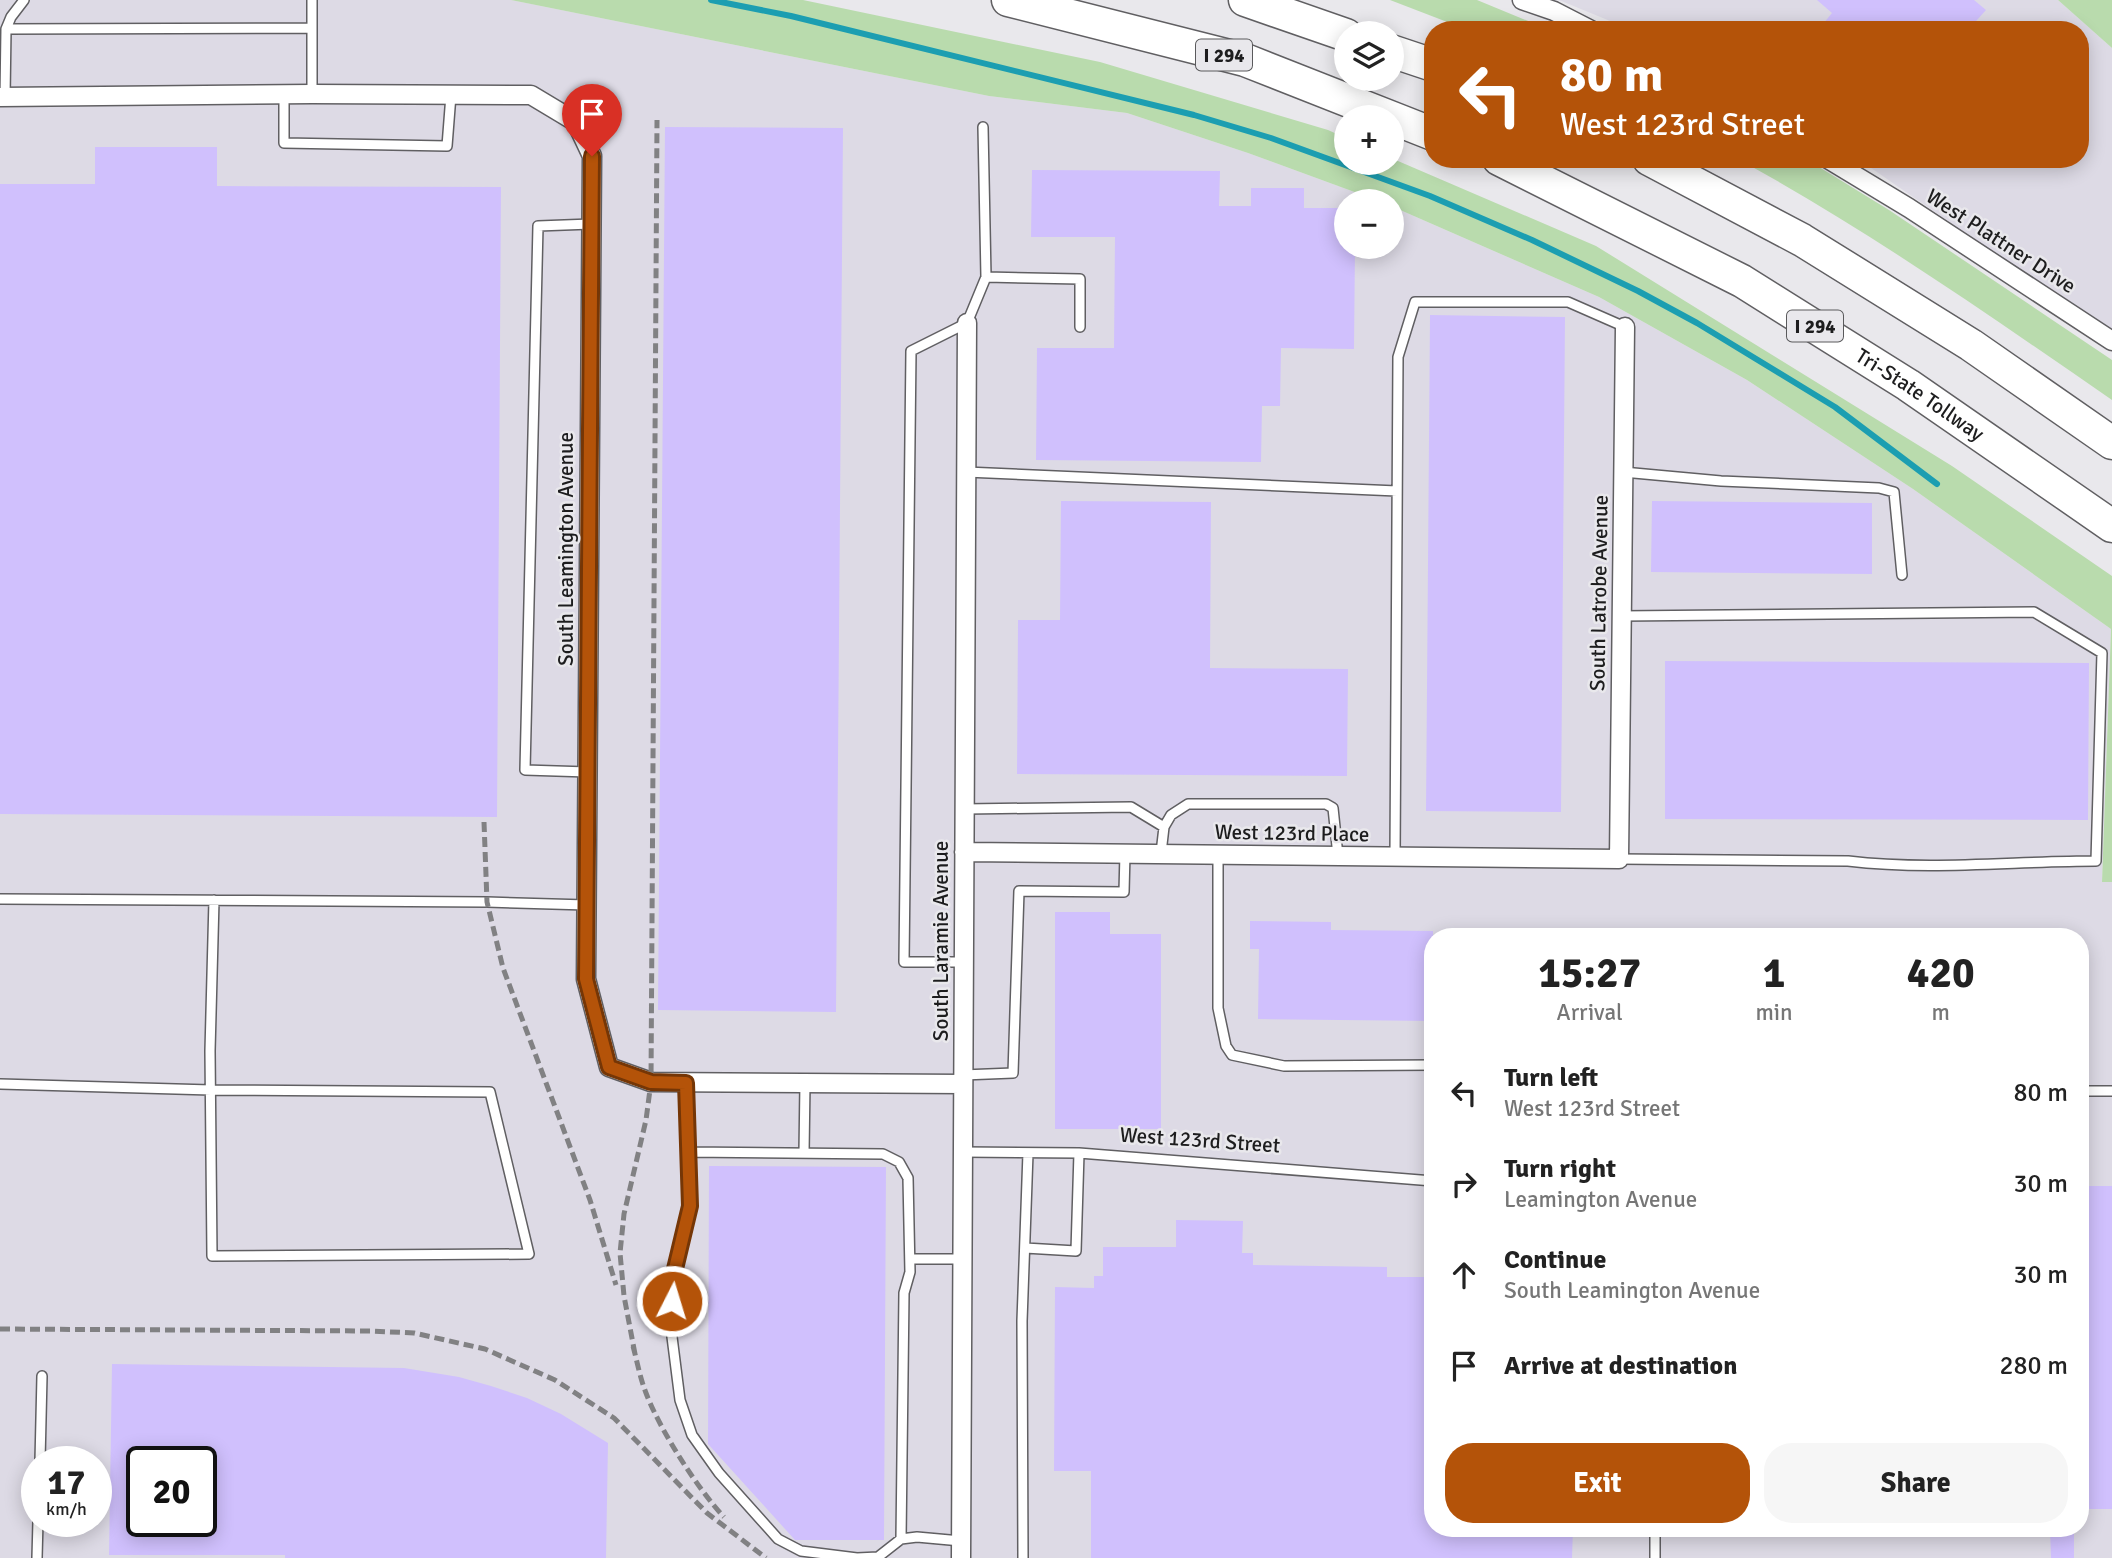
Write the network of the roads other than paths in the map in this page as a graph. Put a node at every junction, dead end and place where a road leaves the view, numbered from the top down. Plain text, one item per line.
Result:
1 (24, 0) edge
2 (312, 0) edge
3 (1008, 0) edge
4 (1245, 0) edge
5 (1522, 0) edge
6 (1573, 21) edge
7 (312, 28) junction
8 (6, 29) junction
9 (1334, 31) edge
10 (1404, 55) edge
11 (1424, 62) edge
12 (312, 94) junction
13 (284, 95) junction
14 (451, 95) junction
15 (2, 97) edge
16 (983, 127) dead end
17 (1424, 130) edge
18 (1517, 168) edge
19 (1666, 168) edge
20 (1843, 168) edge
21 (591, 224) junction
22 (986, 277) junction
23 (967, 323) junction
24 (1080, 327) dead end
25 (1625, 327) joint
26 (2112, 341) edge
27 (2112, 443) edge
28 (966, 472) junction
29 (1623, 472) junction
30 (1397, 491) junction
31 (2112, 526) edge
32 (1902, 575) dead end
33 (1621, 616) junction
34 (588, 772) junction
35 (965, 809) junction
36 (1164, 827) junction
37 (964, 852) junction
38 (1125, 853) junction
39 (1161, 853) junction
40 (1218, 855) junction
41 (1338, 856) junction
42 (1395, 857) junction
43 (1619, 859) junction
44 (0, 899) edge
45 (214, 900) junction
46 (587, 905) junction
47 (964, 962) junction
48 (1424, 1065) edge
49 (963, 1079) junction
50 (686, 1083) junction
51 (805, 1083) junction
52 (0, 1084) edge
53 (211, 1090) junction
54 (2089, 1091) edge
55 (2112, 1091) edge
56 (688, 1152) junction
57 (963, 1152) junction
58 (804, 1153) junction
59 (1028, 1153) junction
60 (1079, 1153) junction
61 (1424, 1180) edge
62 (1025, 1248) junction
63 (910, 1259) junction
64 (962, 1259) junction
65 (42, 1376) dead end
66 (40, 1446) edge
67 (38, 1537) edge
68 (1655, 1537) edge
69 (901, 1539) junction
70 (961, 1550) edge
71 (37, 1558) edge
72 (1023, 1558) edge
73 (1655, 1558) edge

1 - 8 lane
2 - 7 lane
3 - 17 highway, I 294
4 - 9 highway
5 - 6 street
7 - 8 lane
7 - 12 lane
8 - 15 lane
10 - 11 highway
12 - 13 street
12 - 14 street
13 - 14 lane
13 - 15 street
14 - 21 street, South Leamington Avenue
16 - 22 lane
18 - 31 highway, Tri-State Tollway / I 294
19 - 27 highway
20 - 26 street, West Plattner Drive
21 - 34 street, South Leamington Avenue
21 - 34 lane
22 - 23 lane
22 - 24 lane
23 - 28 street, South Laramie Avenue
23 - 47 lane
25 - 29 street, South Latrobe Avenue
25 - 30 lane
28 - 30 lane
28 - 35 street, South Laramie Avenue
29 - 32 lane
29 - 33 street, South Latrobe Avenue
30 - 42 lane
33 - 43 street, South Latrobe Avenue
33 - 43 lane
34 - 46 street, South Leamington Avenue
35 - 36 lane
35 - 37 street, South Laramie Avenue
36 - 39 lane
36 - 41 lane
37 - 38 street, West 123rd Place
37 - 47 street, South Laramie Avenue
38 - 39 street, West 123rd Place
38 - 49 lane
39 - 40 street, West 123rd Place
40 - 41 street, West 123rd Place
40 - 48 lane
41 - 42 street, West 123rd Place
42 - 43 street, West 123rd Place
44 - 45 lane
45 - 46 lane
45 - 53 lane
46 - 50 street, South Leamington Avenue
47 - 49 street, South Laramie Avenue
49 - 51 street
49 - 57 street, South Laramie Avenue
50 - 51 street
50 - 56 lane
51 - 58 lane
52 - 53 lane
53 - 53 lane
54 - 55 lane
56 - 58 lane
56 - 69 lane
57 - 59 lane, West 123rd Street
57 - 64 street, South Laramie Avenue
58 - 63 lane
59 - 60 lane, West 123rd Street
59 - 62 lane
60 - 61 lane, West 123rd Street
60 - 62 lane
62 - 72 lane
63 - 64 lane
63 - 69 lane
64 - 70 street, South Laramie Avenue
65 - 66 lane
67 - 71 lane
68 - 73 lane
69 - 70 lane

